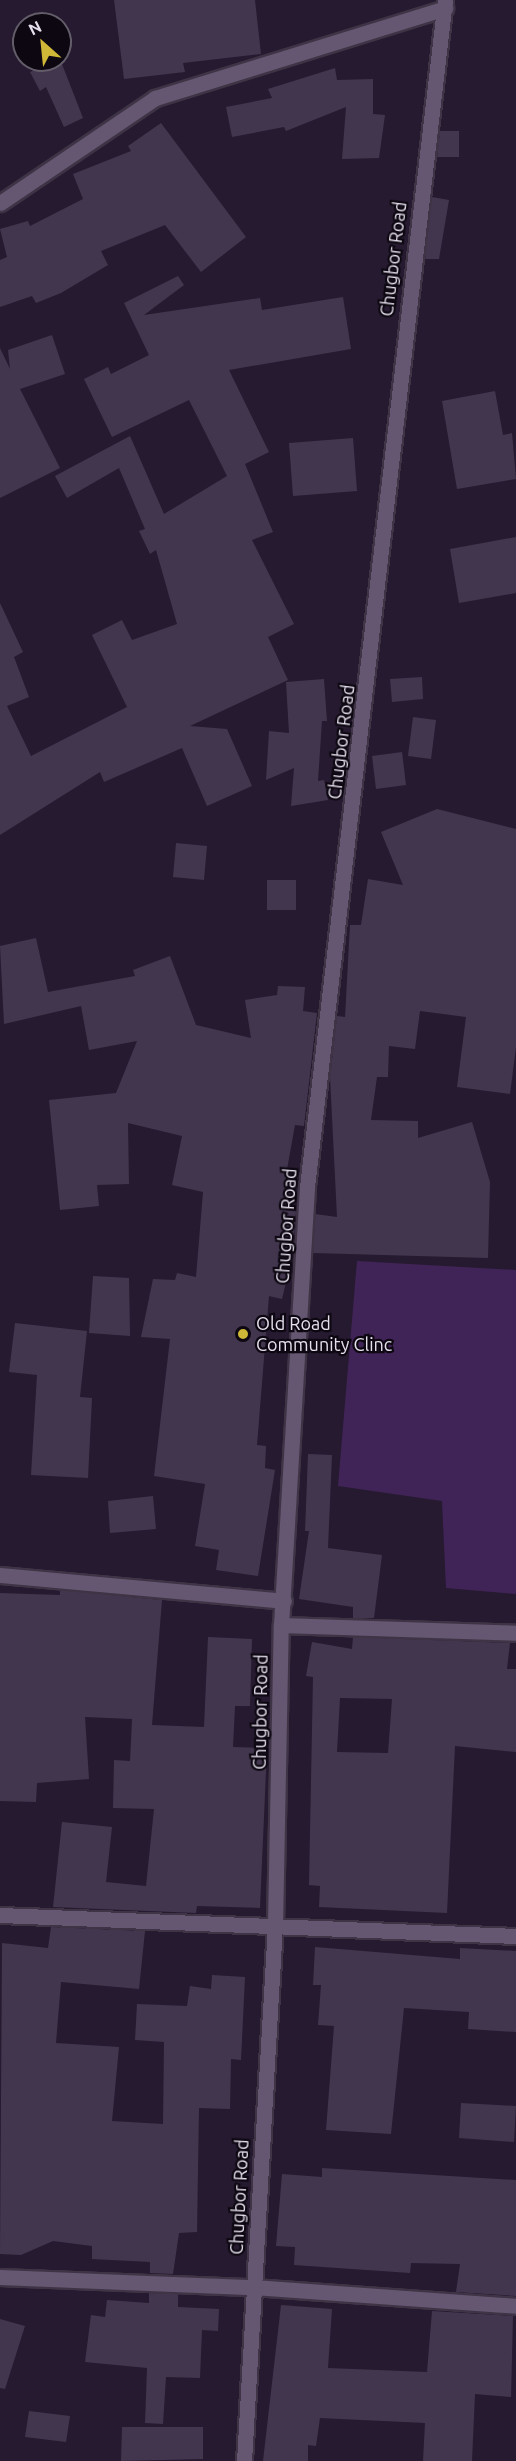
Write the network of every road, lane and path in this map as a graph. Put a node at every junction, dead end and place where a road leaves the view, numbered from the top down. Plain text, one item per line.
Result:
1 (445, 4) edge
2 (0, 203) edge
3 (0, 1575) edge
4 (284, 1601) junction
5 (281, 1625) junction
6 (516, 1633) edge
7 (0, 1915) edge
8 (275, 1925) junction
9 (516, 1936) edge
10 (0, 2277) edge
11 (254, 2287) junction
12 (516, 2306) edge
13 (244, 2461) edge

1 - 2 street
1 - 4 street, Chugbor Road
3 - 4 street
4 - 5 street, Chugbor Road
5 - 6 street
5 - 8 street, Chugbor Road
7 - 8 street
8 - 9 street
8 - 11 street, Chugbor Road
10 - 11 street
11 - 12 street
11 - 13 street, Chugbor Road

